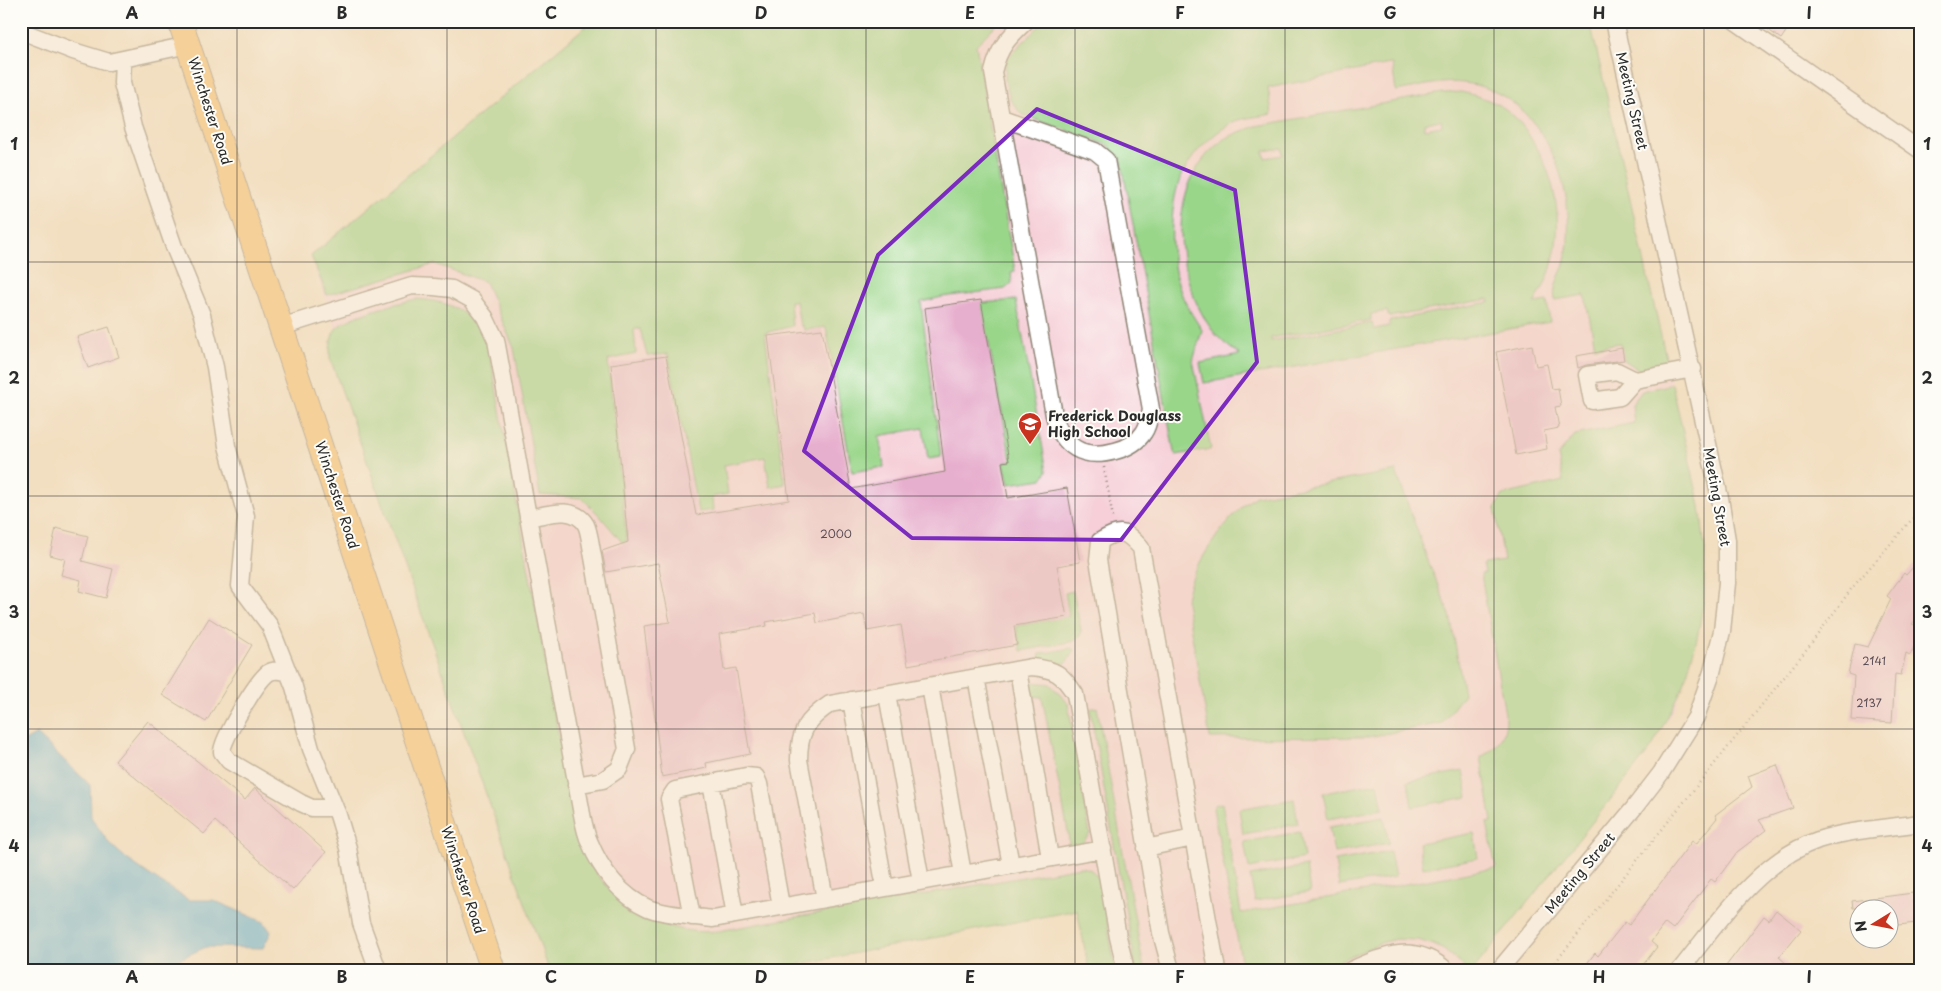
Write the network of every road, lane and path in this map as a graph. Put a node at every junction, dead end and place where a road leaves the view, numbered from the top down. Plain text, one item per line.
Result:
1 (180, 21) edge
2 (1026, 21) edge
3 (1614, 21) edge
4 (1735, 21) edge
5 (21, 31) edge
6 (188, 45) junction
7 (123, 59) junction
8 (1002, 118) junction
9 (1920, 150) edge
10 (281, 327) junction
11 (1693, 370) junction
12 (1635, 380) dead end
13 (1101, 454) junction
14 (1920, 510) edge
15 (528, 518) junction
16 (1116, 532) junction
17 (1018, 670) junction
18 (287, 672) junction
19 (976, 677) junction
20 (930, 686) junction
21 (887, 694) junction
22 (851, 700) junction
23 (712, 783) junction
24 (576, 785) junction
25 (335, 808) junction
26 (1920, 823) edge
27 (1193, 838) junction
28 (1146, 848) junction
29 (1103, 849) junction
30 (1050, 858) junction
31 (1011, 865) junction
32 (963, 874) junction
33 (922, 881) junction
34 (885, 888) junction
35 (825, 899) junction
36 (781, 906) junction
37 (735, 915) junction
38 (692, 917) junction
39 (378, 970) edge
40 (492, 970) edge
41 (1126, 970) edge
42 (1171, 970) edge
43 (1216, 970) edge
44 (1351, 970) edge
45 (1446, 970) edge
46 (1499, 970) edge
47 (1549, 970) edge
48 (1680, 970) edge

1 - 6 highway, Winchester Road
2 - 8 street
3 - 11 street, Meeting Street
4 - 9 street
5 - 7 street
6 - 7 street
6 - 10 highway, Winchester Road
7 - 18 street
8 - 13 street
8 - 13 street
10 - 15 street
10 - 40 highway, Winchester Road
11 - 12 street
11 - 46 street, Meeting Street
13 - 16 path
14 - 47 path
15 - 24 street
15 - 24 street
16 - 27 street
16 - 28 street
17 - 19 street
17 - 29 street
17 - 30 street
18 - 25 street
18 - 25 street
19 - 20 street
19 - 31 street
20 - 21 street
20 - 32 street
21 - 22 street
21 - 33 street
22 - 34 street
22 - 35 street
23 - 36 street
23 - 37 street
23 - 38 street
24 - 38 street
25 - 39 street
26 - 48 street
27 - 28 street
27 - 43 street
28 - 42 street
29 - 30 street
29 - 41 street
30 - 31 street
31 - 32 street
32 - 33 street
33 - 34 street
34 - 35 street
35 - 36 street
36 - 37 street
37 - 38 street
44 - 45 street

